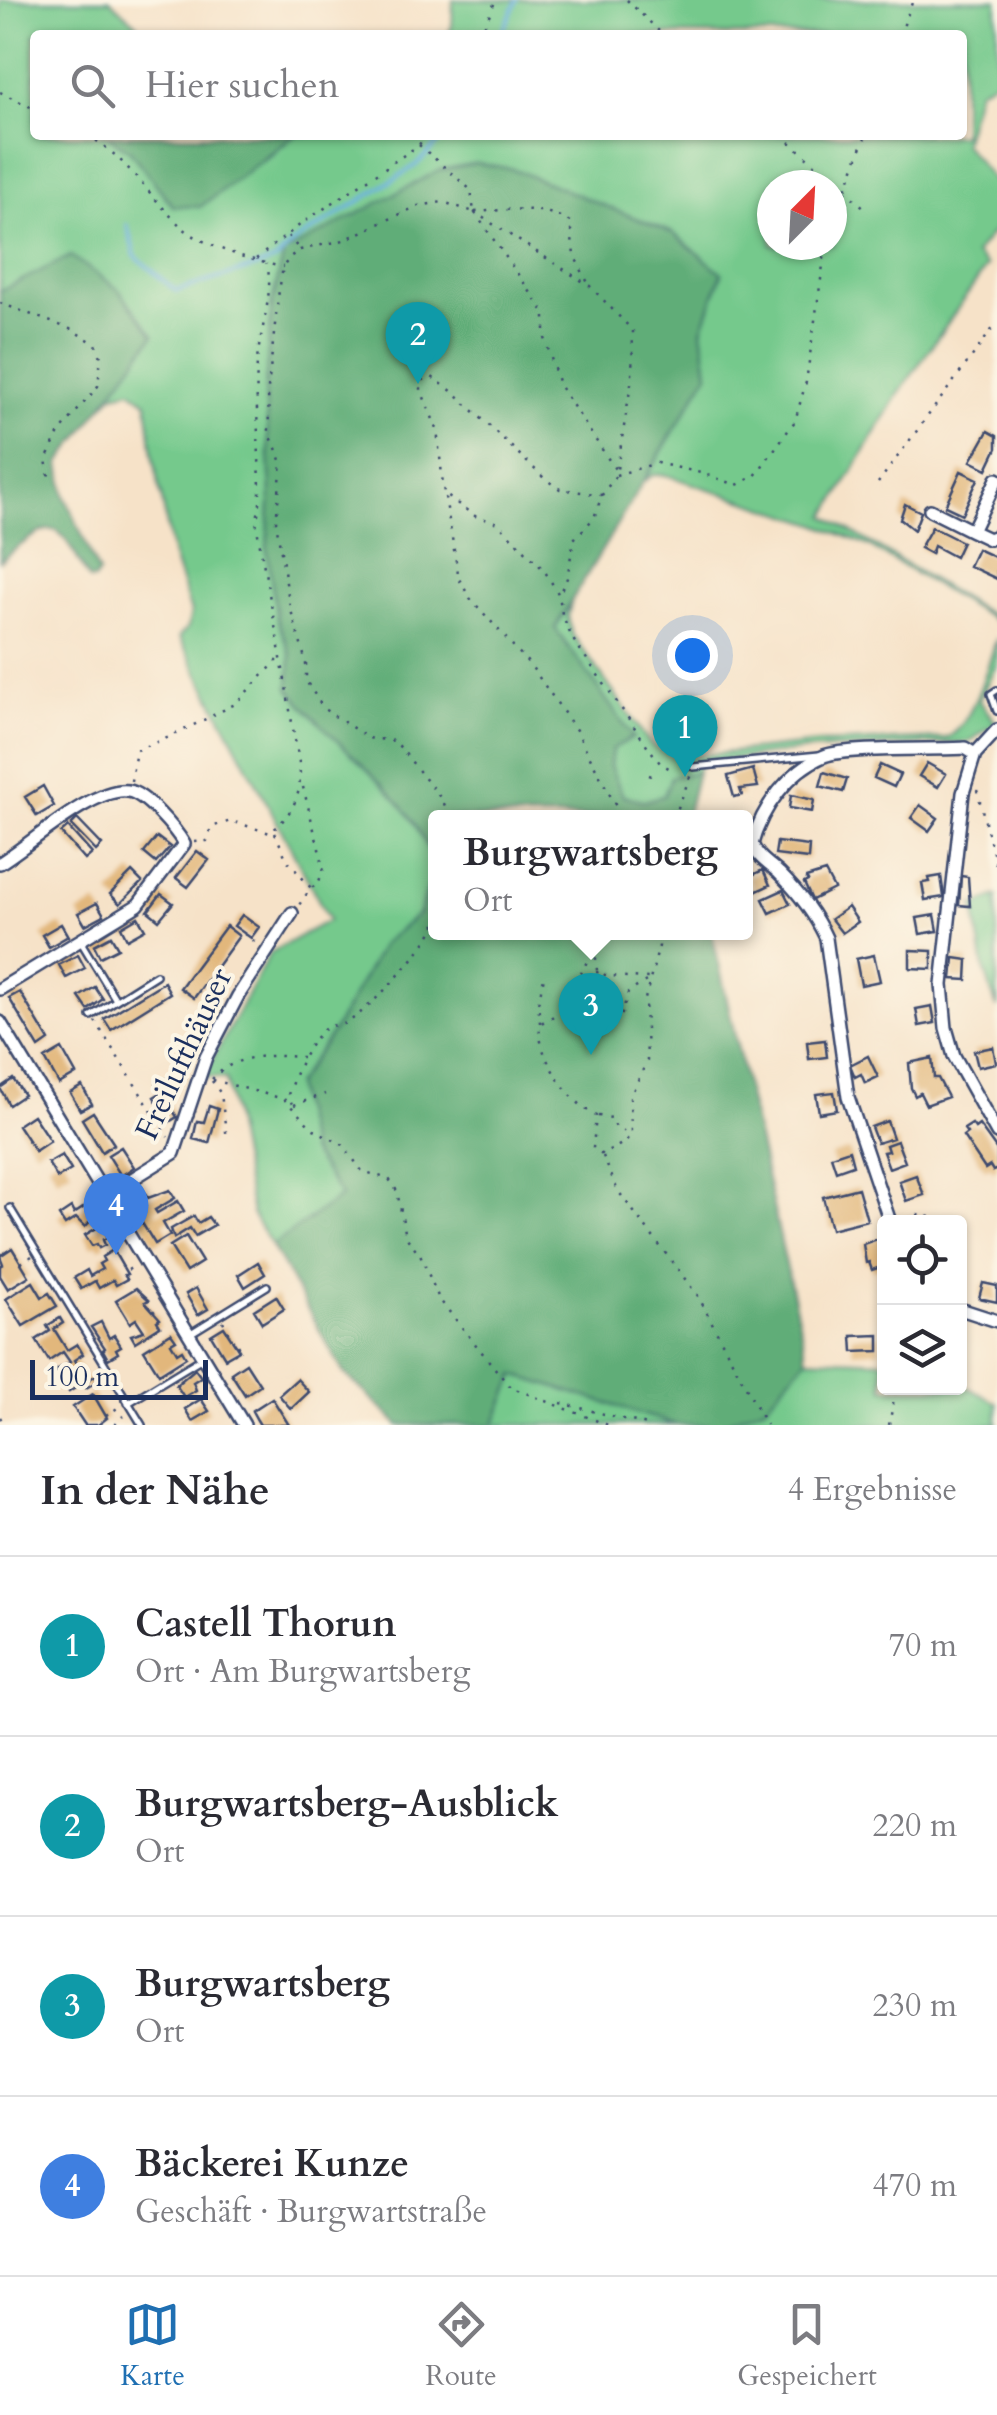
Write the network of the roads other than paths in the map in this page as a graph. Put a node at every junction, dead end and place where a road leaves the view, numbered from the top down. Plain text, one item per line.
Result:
1 (997, 479) edge
2 (993, 497) edge
3 (930, 510) dead end
4 (972, 532) junction
5 (997, 536) edge
6 (997, 690) edge
7 (997, 711) edge
8 (997, 730) edge
9 (828, 754) junction
10 (975, 754) junction
11 (693, 768) road end
12 (753, 842) edge
13 (753, 846) edge
14 (0, 863) edge
15 (292, 913) road end
16 (80, 940) junction
17 (156, 976) dead end
18 (0, 988) edge
19 (116, 1000) junction
20 (91, 1016) road end
21 (0, 1022) edge
22 (997, 1133) edge
23 (105, 1196) junction
24 (10, 1208) dead end
25 (888, 1215) edge
26 (267, 1286) dead end
27 (967, 1308) edge
28 (997, 1321) edge
29 (191, 1333) junction
30 (205, 1357) junction
31 (128, 1403) junction
32 (142, 1425) edge
33 (244, 1425) edge

1 - 2 street
2 - 4 street
3 - 4 street
4 - 5 street
6 - 7 lane
8 - 10 street
9 - 10 street
9 - 11 lane
9 - 12 street
10 - 22 street
13 - 25 street
14 - 16 street
15 - 23 street, Freilufthäuser
16 - 18 street
16 - 19 lane
17 - 19 lane
19 - 20 lane
21 - 23 street
23 - 29 street
24 - 31 lane
26 - 29 lane
27 - 28 street
29 - 30 street
30 - 31 lane
30 - 33 street
31 - 32 lane

